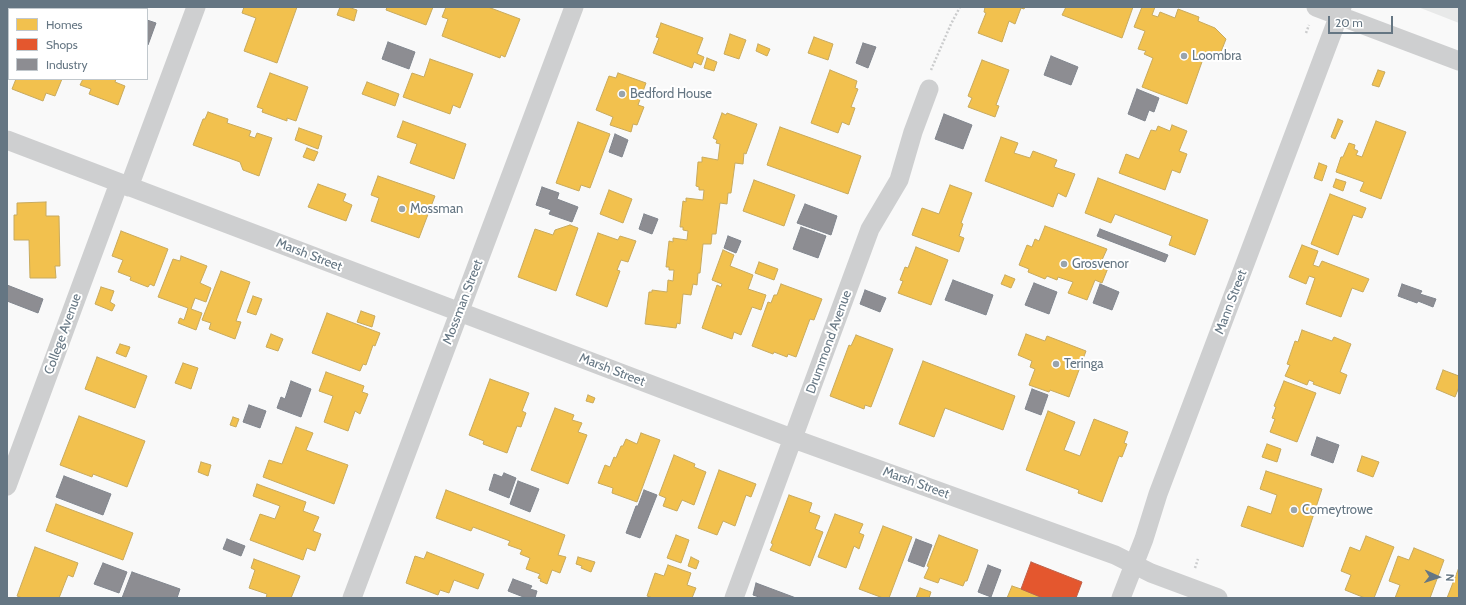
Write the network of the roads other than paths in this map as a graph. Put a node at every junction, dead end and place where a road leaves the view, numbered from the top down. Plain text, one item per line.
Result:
1 (196, 7) edge
2 (574, 7) edge
3 (1316, 7) edge
4 (1340, 11) edge
5 (1459, 61) edge
6 (929, 89) dead end
7 (7, 140) edge
8 (124, 185) junction
9 (459, 312) junction
10 (794, 439) junction
11 (7, 486) edge
12 (1135, 565) junction
13 (352, 598) edge
14 (734, 598) edge
15 (1122, 598) edge
16 (1218, 598) edge

1 - 8 street, College Avenue
2 - 9 street, Mossman Street
3 - 4 street
4 - 5 street
4 - 12 street, Mann Street
6 - 10 street, Drummond Avenue
7 - 8 street, Marsh Street
8 - 9 street, Marsh Street
8 - 11 street, College Avenue
9 - 10 street, Marsh Street
9 - 13 street, Mossman Street
10 - 12 street, Marsh Street
10 - 14 street, Drummond Avenue
12 - 15 street, Mann Street
12 - 16 street, Marsh Street

